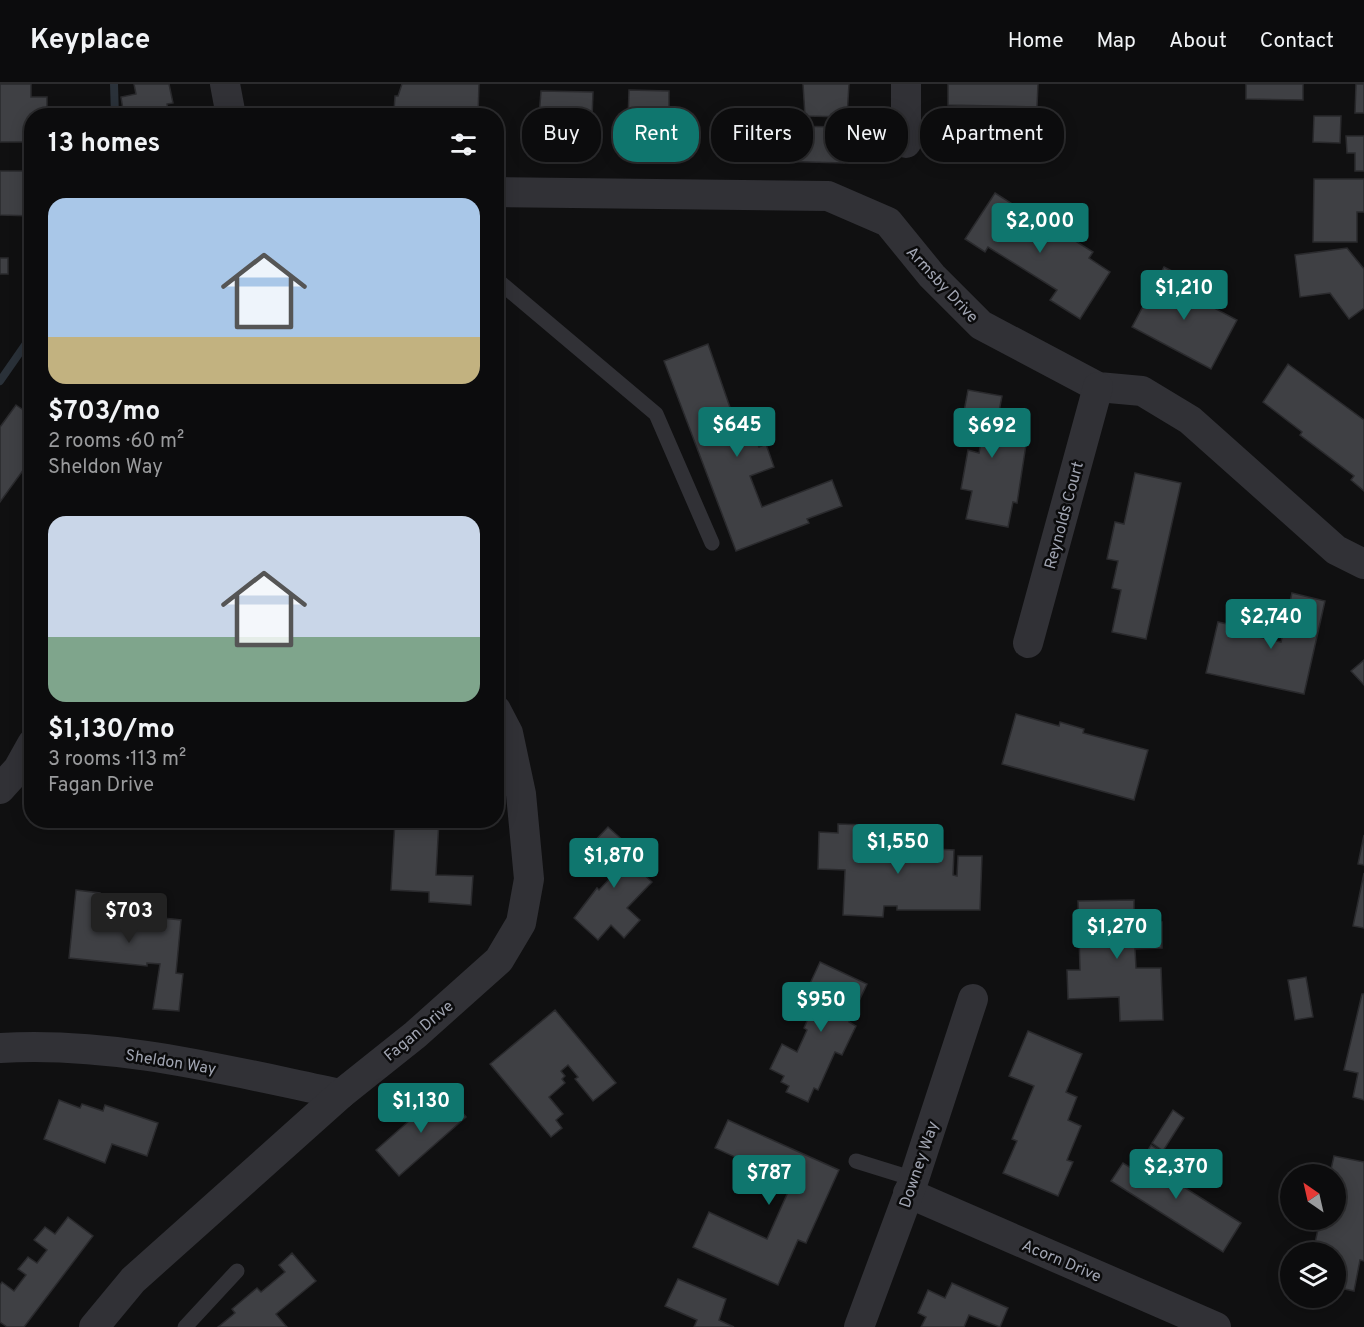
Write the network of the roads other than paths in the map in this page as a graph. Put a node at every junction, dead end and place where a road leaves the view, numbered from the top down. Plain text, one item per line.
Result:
1 (225, 84) edge
2 (906, 84) edge
3 (230, 108) edge
4 (906, 108) edge
5 (504, 192) edge
6 (504, 286) edge
7 (1098, 387) junction
8 (712, 543) dead end
9 (1364, 564) edge
10 (1028, 643) dead end
11 (504, 725) edge
12 (24, 758) edge
13 (0, 789) edge
14 (973, 999) dead end
15 (0, 1048) edge
16 (341, 1094) junction
17 (856, 1161) dead end
18 (911, 1186) junction
19 (237, 1271) dead end
20 (94, 1327) edge
21 (185, 1327) edge
22 (859, 1327) edge
23 (1216, 1327) edge

1 - 3 street
2 - 4 street
5 - 7 street, Armsby Drive
6 - 8 lane
7 - 9 street, Armsby Drive
7 - 10 street, Reynolds Court
11 - 16 street, Fagan Drive
12 - 13 street
14 - 18 street, Downey Way
15 - 16 street, Sheldon Way
16 - 20 street, Fagan Drive
17 - 18 lane
18 - 22 street, Downey Way
18 - 23 street, Acorn Drive
19 - 21 lane

